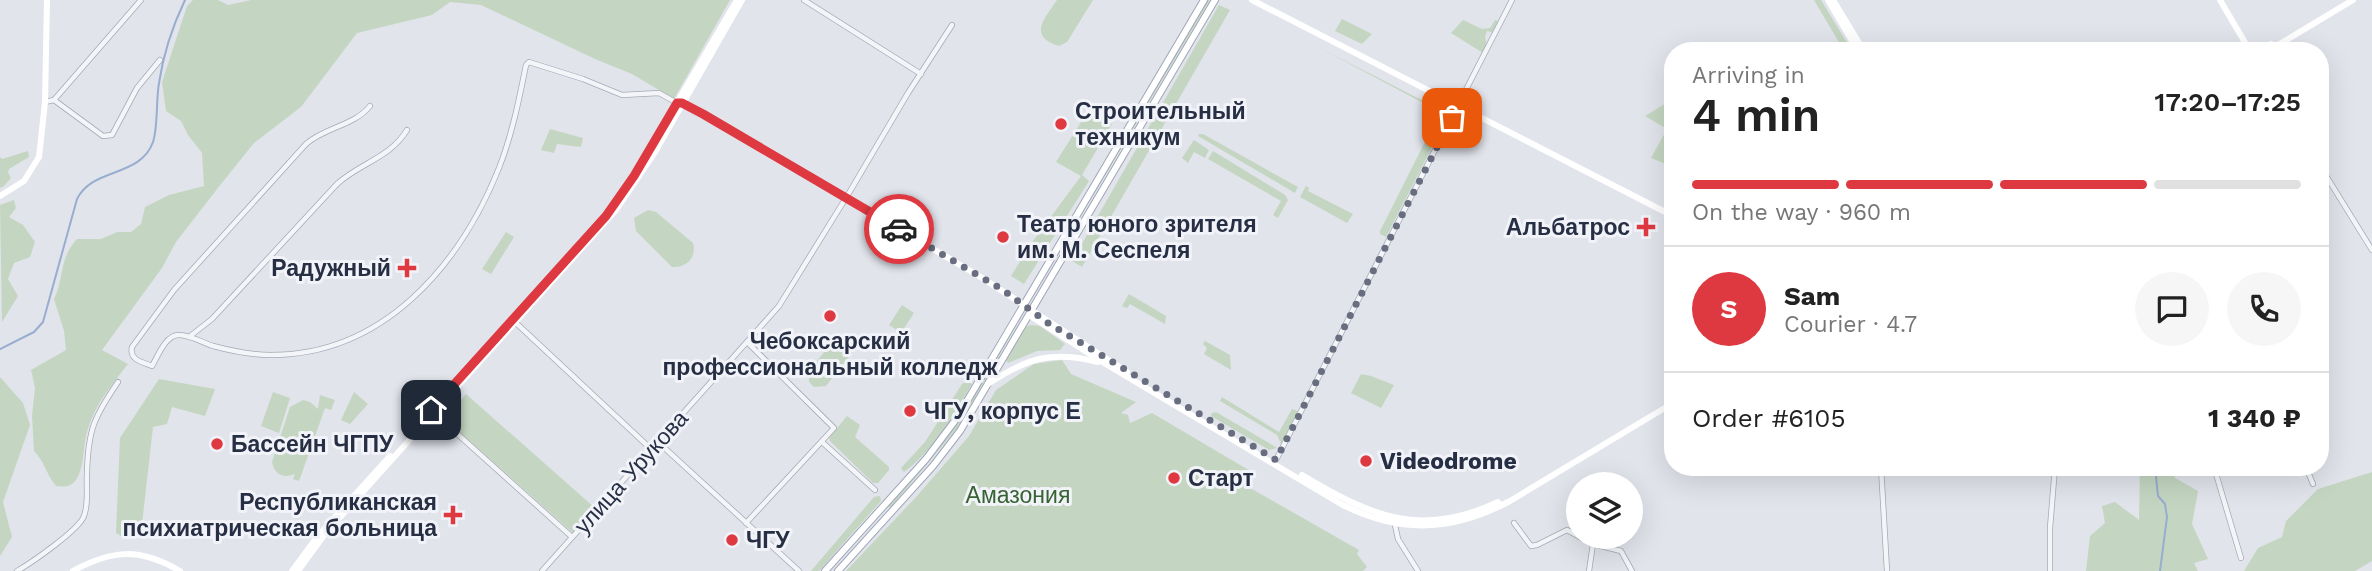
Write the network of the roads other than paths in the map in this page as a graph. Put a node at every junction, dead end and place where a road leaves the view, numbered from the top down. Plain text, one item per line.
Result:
1 (47, 0) edge
2 (141, 0) edge
3 (737, 0) edge
4 (742, 0) edge
5 (804, 0) edge
6 (1204, 0) edge
7 (1215, 0) edge
8 (1252, 0) edge
9 (1512, 0) edge
10 (1828, 0) edge
11 (1833, 0) edge
12 (2220, 0) edge
13 (2345, 0) edge
14 (2353, 0) edge
15 (1839, 13) junction
16 (730, 16) junction
17 (952, 25) dead end
18 (1856, 42) edge
19 (2245, 42) edge
20 (2275, 42) edge
21 (2283, 42) edge
22 (160, 60) dead end
23 (921, 74) junction
24 (54, 100) junction
25 (45, 102) junction
26 (680, 104) junction
27 (1458, 105) junction
28 (370, 106) dead end
29 (407, 131) dead end
30 (2329, 181) edge
31 (0, 197) edge
32 (845, 199) junction
33 (1664, 211) edge
34 (2372, 250) edge
35 (1023, 307) junction
36 (1030, 312) junction
37 (514, 321) junction
38 (189, 337) junction
39 (747, 342) junction
40 (1104, 363) junction
41 (118, 382) dead end
42 (988, 384) junction
43 (1664, 406) edge
44 (433, 412) junction
45 (1204, 420) junction
46 (657, 442) junction
47 (822, 442) junction
48 (651, 449) junction
49 (1275, 462) junction
50 (1882, 476) edge
51 (2054, 476) edge
52 (2217, 476) edge
53 (2310, 476) edge
54 (2313, 484) dead end
55 (875, 490) dead end
56 (881, 509) junction
57 (888, 516) junction
58 (337, 517) junction
59 (1396, 522) junction
60 (746, 523) junction
61 (1514, 523) dead end
62 (1566, 530) edge
63 (572, 537) junction
64 (1592, 549) edge
65 (1613, 549) edge
66 (2241, 558) dead end
67 (17, 571) edge
68 (73, 571) edge
69 (180, 571) edge
70 (292, 571) edge
71 (298, 571) edge
72 (542, 571) edge
73 (799, 571) edge
74 (825, 571) edge
75 (838, 571) edge
76 (1418, 571) edge
77 (1589, 571) edge
78 (1632, 571) edge
79 (1887, 571) edge
80 (2050, 571) edge

1 - 25 main road
2 - 24 street
3 - 16 main road
4 - 16 main road
5 - 23 street
6 - 35 main road
7 - 36 main road
8 - 27 main road
9 - 27 street
10 - 15 main road
11 - 15 main road
12 - 19 main road
13 - 20 main road
14 - 21 main road
15 - 18 main road
16 - 26 main road
17 - 23 street, улица Урукова
22 - 24 street
23 - 32 street, улица Урукова
24 - 25 street
25 - 31 main road
26 - 32 main road
26 - 37 main road
26 - 38 street
27 - 33 main road
27 - 49 street
28 - 38 street
29 - 38 street
30 - 34 street
32 - 35 main road
32 - 39 street, улица Урукова
35 - 36 main road
35 - 56 main road
36 - 40 main road
36 - 42 main road
36 - 45 main road
37 - 44 main road
37 - 48 street
39 - 46 street, улица Урукова
39 - 47 street
40 - 42 main road
40 - 45 main road
41 - 67 street
42 - 57 main road
43 - 59 main road
44 - 58 main road
44 - 63 street
45 - 49 main road
46 - 48 street, улица Урукова
46 - 60 street
47 - 55 street
47 - 60 street
48 - 63 street, улица Урукова
49 - 59 main road
50 - 79 street
51 - 80 street
52 - 66 street
53 - 54 street
56 - 57 main road
56 - 74 main road
57 - 75 main road
58 - 70 main road
58 - 71 main road
59 - 76 street
60 - 73 street
61 - 62 street
63 - 72 street, улица Урукова
64 - 77 street
65 - 78 street
68 - 69 main road

